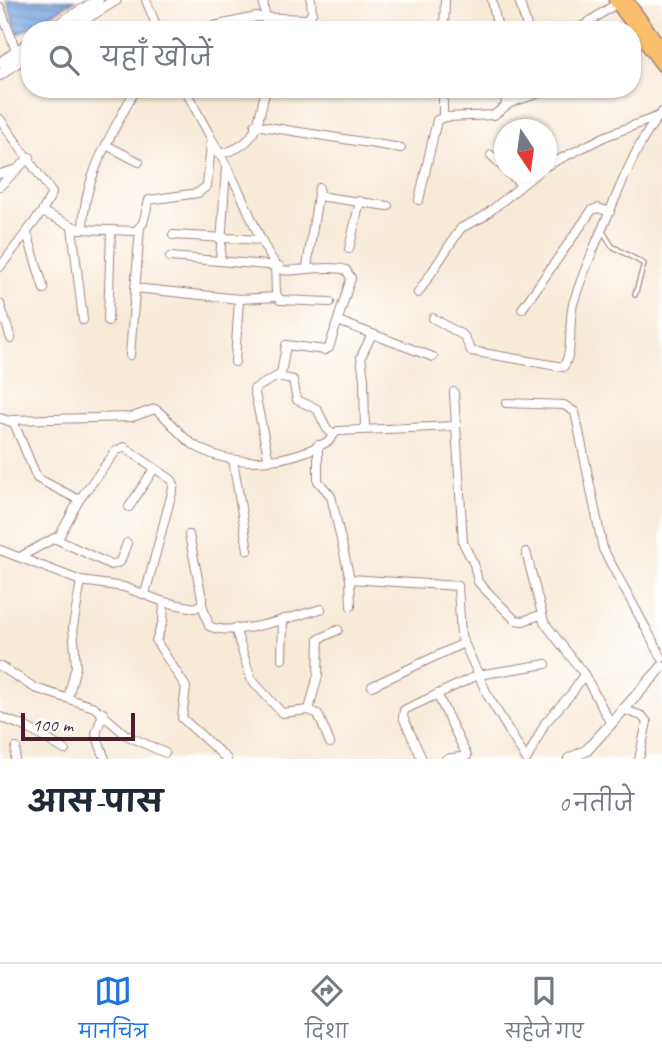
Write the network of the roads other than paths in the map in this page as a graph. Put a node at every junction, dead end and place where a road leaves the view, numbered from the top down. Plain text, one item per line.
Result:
1 (98, 0) edge
2 (116, 0) edge
3 (146, 0) edge
4 (263, 0) edge
5 (311, 0) edge
6 (445, 0) edge
7 (492, 0) edge
8 (519, 0) edge
9 (619, 1) edge
10 (0, 7) edge
11 (266, 17) junction
12 (64, 21) edge
13 (82, 21) edge
14 (154, 21) edge
15 (250, 21) edge
16 (266, 21) edge
17 (444, 21) edge
18 (496, 21) edge
19 (525, 21) edge
20 (590, 21) edge
21 (629, 21) edge
22 (637, 21) edge
23 (641, 26) edge
24 (641, 41) edge
25 (21, 48) edge
26 (662, 49) edge
27 (16, 51) junction
28 (21, 60) edge
29 (0, 63) edge
30 (662, 65) edge
31 (0, 75) edge
32 (131, 98) edge
33 (190, 98) edge
34 (263, 98) edge
35 (443, 98) edge
36 (505, 98) edge
37 (526, 98) edge
38 (506, 105) junction
39 (660, 114) edge
40 (443, 117) junction
41 (0, 119) edge
42 (255, 125) junction
43 (212, 141) junction
44 (106, 145) junction
45 (401, 148) dead end
46 (218, 154) junction
47 (491, 155) dead end
48 (30, 157) junction
49 (494, 158) edge
50 (557, 161) edge
51 (139, 162) dead end
52 (226, 167) junction
53 (17, 169) junction
54 (0, 174) edge
55 (524, 182) edge
56 (521, 184) joint
57 (0, 186) edge
58 (419, 200) dead end
59 (360, 201) junction
60 (388, 206) dead end
61 (42, 212) junction
62 (610, 212) junction
63 (72, 228) junction
64 (140, 228) junction
65 (83, 229) junction
66 (602, 230) junction
67 (111, 231) junction
68 (27, 233) junction
69 (173, 235) dead end
70 (221, 237) junction
71 (261, 240) junction
72 (349, 249) dead end
73 (170, 257) dead end
74 (220, 261) junction
75 (277, 266) junction
76 (0, 267) edge
77 (307, 267) junction
78 (135, 288) junction
79 (44, 289) dead end
80 (418, 293) dead end
81 (635, 295) dead end
82 (277, 297) junction
83 (239, 299) junction
84 (330, 302) dead end
85 (0, 304) edge
86 (522, 309) dead end
87 (433, 317) dead end
88 (83, 320) dead end
89 (108, 321) dead end
90 (338, 321) junction
91 (372, 334) junction
92 (11, 339) dead end
93 (130, 355) dead end
94 (433, 357) dead end
95 (235, 362) dead end
96 (279, 377) junction
97 (454, 392) dead end
98 (506, 403) dead end
99 (0, 418) edge
100 (11, 420) junction
101 (456, 426) junction
102 (365, 429) junction
103 (333, 434) junction
104 (318, 445) junction
105 (233, 460) junction
106 (269, 461) junction
107 (154, 470) junction
108 (79, 500) junction
109 (129, 507) dead end
110 (189, 535) dead end
111 (56, 539) junction
112 (127, 543) dead end
113 (248, 550) dead end
114 (1, 552) edge
115 (526, 552) dead end
116 (20, 558) junction
117 (350, 579) junction
118 (81, 581) junction
119 (145, 594) junction
120 (164, 601) junction
121 (202, 604) junction
122 (351, 606) dead end
123 (321, 609) dead end
124 (541, 615) junction
125 (283, 619) junction
126 (235, 628) junction
127 (338, 630) dead end
128 (464, 643) junction
129 (662, 658) edge
130 (282, 659) dead end
131 (546, 664) dead end
132 (0, 666) edge
133 (662, 667) edge
134 (478, 674) junction
135 (584, 674) junction
136 (372, 685) dead end
137 (437, 694) junction
138 (68, 698) junction
139 (622, 709) junction
140 (309, 710) junction
141 (103, 713) junction
142 (0, 717) edge
143 (610, 722) junction
144 (330, 743) dead end
145 (16, 748) dead end
146 (65, 750) dead end
147 (165, 753) dead end
148 (15, 759) edge
149 (105, 759) edge
150 (227, 759) edge
151 (422, 759) edge
152 (446, 759) edge
153 (527, 759) edge
154 (569, 759) edge
155 (639, 759) edge

1 - 12 street
2 - 13 street
3 - 14 street
4 - 11 street
5 - 11 street
6 - 17 street
7 - 18 street
8 - 19 street
9 - 20 street
9 - 21 main road
9 - 22 main road
10 - 27 street
11 - 15 street
11 - 16 street
23 - 26 main road
24 - 30 main road
25 - 27 street
27 - 29 street
28 - 31 street
32 - 44 street
33 - 43 street
34 - 42 street
35 - 40 street
36 - 38 street
37 - 38 street
38 - 40 street
39 - 50 street
39 - 62 street
40 - 58 street
41 - 48 street
42 - 45 street
42 - 46 street
43 - 46 street
43 - 64 street
44 - 51 street
44 - 65 street
46 - 52 street
47 - 49 street
48 - 53 street
48 - 61 street
52 - 70 street
52 - 71 street
53 - 54 street
53 - 57 street
55 - 56 street
56 - 80 street
59 - 60 street
59 - 72 street
59 - 77 street
61 - 63 street
61 - 68 street
62 - 66 street
62 - 86 street
63 - 65 street
63 - 88 street
64 - 67 street
64 - 78 street
65 - 67 street
66 - 81 lane
66 - 87 street
67 - 89 street
68 - 76 street
68 - 79 street
69 - 70 street
70 - 71 street
70 - 74 street
71 - 75 street
73 - 74 street
74 - 75 street
75 - 77 street
75 - 82 street
77 - 90 street
78 - 83 street
78 - 93 street
82 - 83 street
82 - 84 street
83 - 95 street
85 - 92 street
90 - 91 street
90 - 96 street
91 - 94 street
91 - 102 street
96 - 103 street
96 - 106 street
97 - 101 street
98 - 129 street
99 - 100 street
100 - 105 street
100 - 108 street
101 - 102 street
101 - 124 street
102 - 103 street
103 - 104 street
104 - 106 street
104 - 117 street
105 - 106 street
105 - 113 street
107 - 108 street
107 - 109 street
107 - 119 street
108 - 111 street
110 - 121 street
111 - 112 street
111 - 116 street
114 - 116 street
115 - 124 street
116 - 118 street
117 - 122 street
117 - 128 street
118 - 119 street
118 - 138 street
119 - 120 street
120 - 121 street
120 - 150 street
121 - 126 street
123 - 125 street
124 - 135 street
125 - 126 street
125 - 130 street
126 - 140 street
127 - 140 street
128 - 134 street
128 - 136 street
131 - 134 street
132 - 138 street
133 - 139 street
134 - 137 street
134 - 153 street
135 - 143 street
135 - 153 street
137 - 151 street
137 - 152 street
138 - 141 street
139 - 143 street
139 - 155 street
140 - 144 street
141 - 147 street
141 - 149 street
142 - 146 street
143 - 154 street
145 - 148 street

